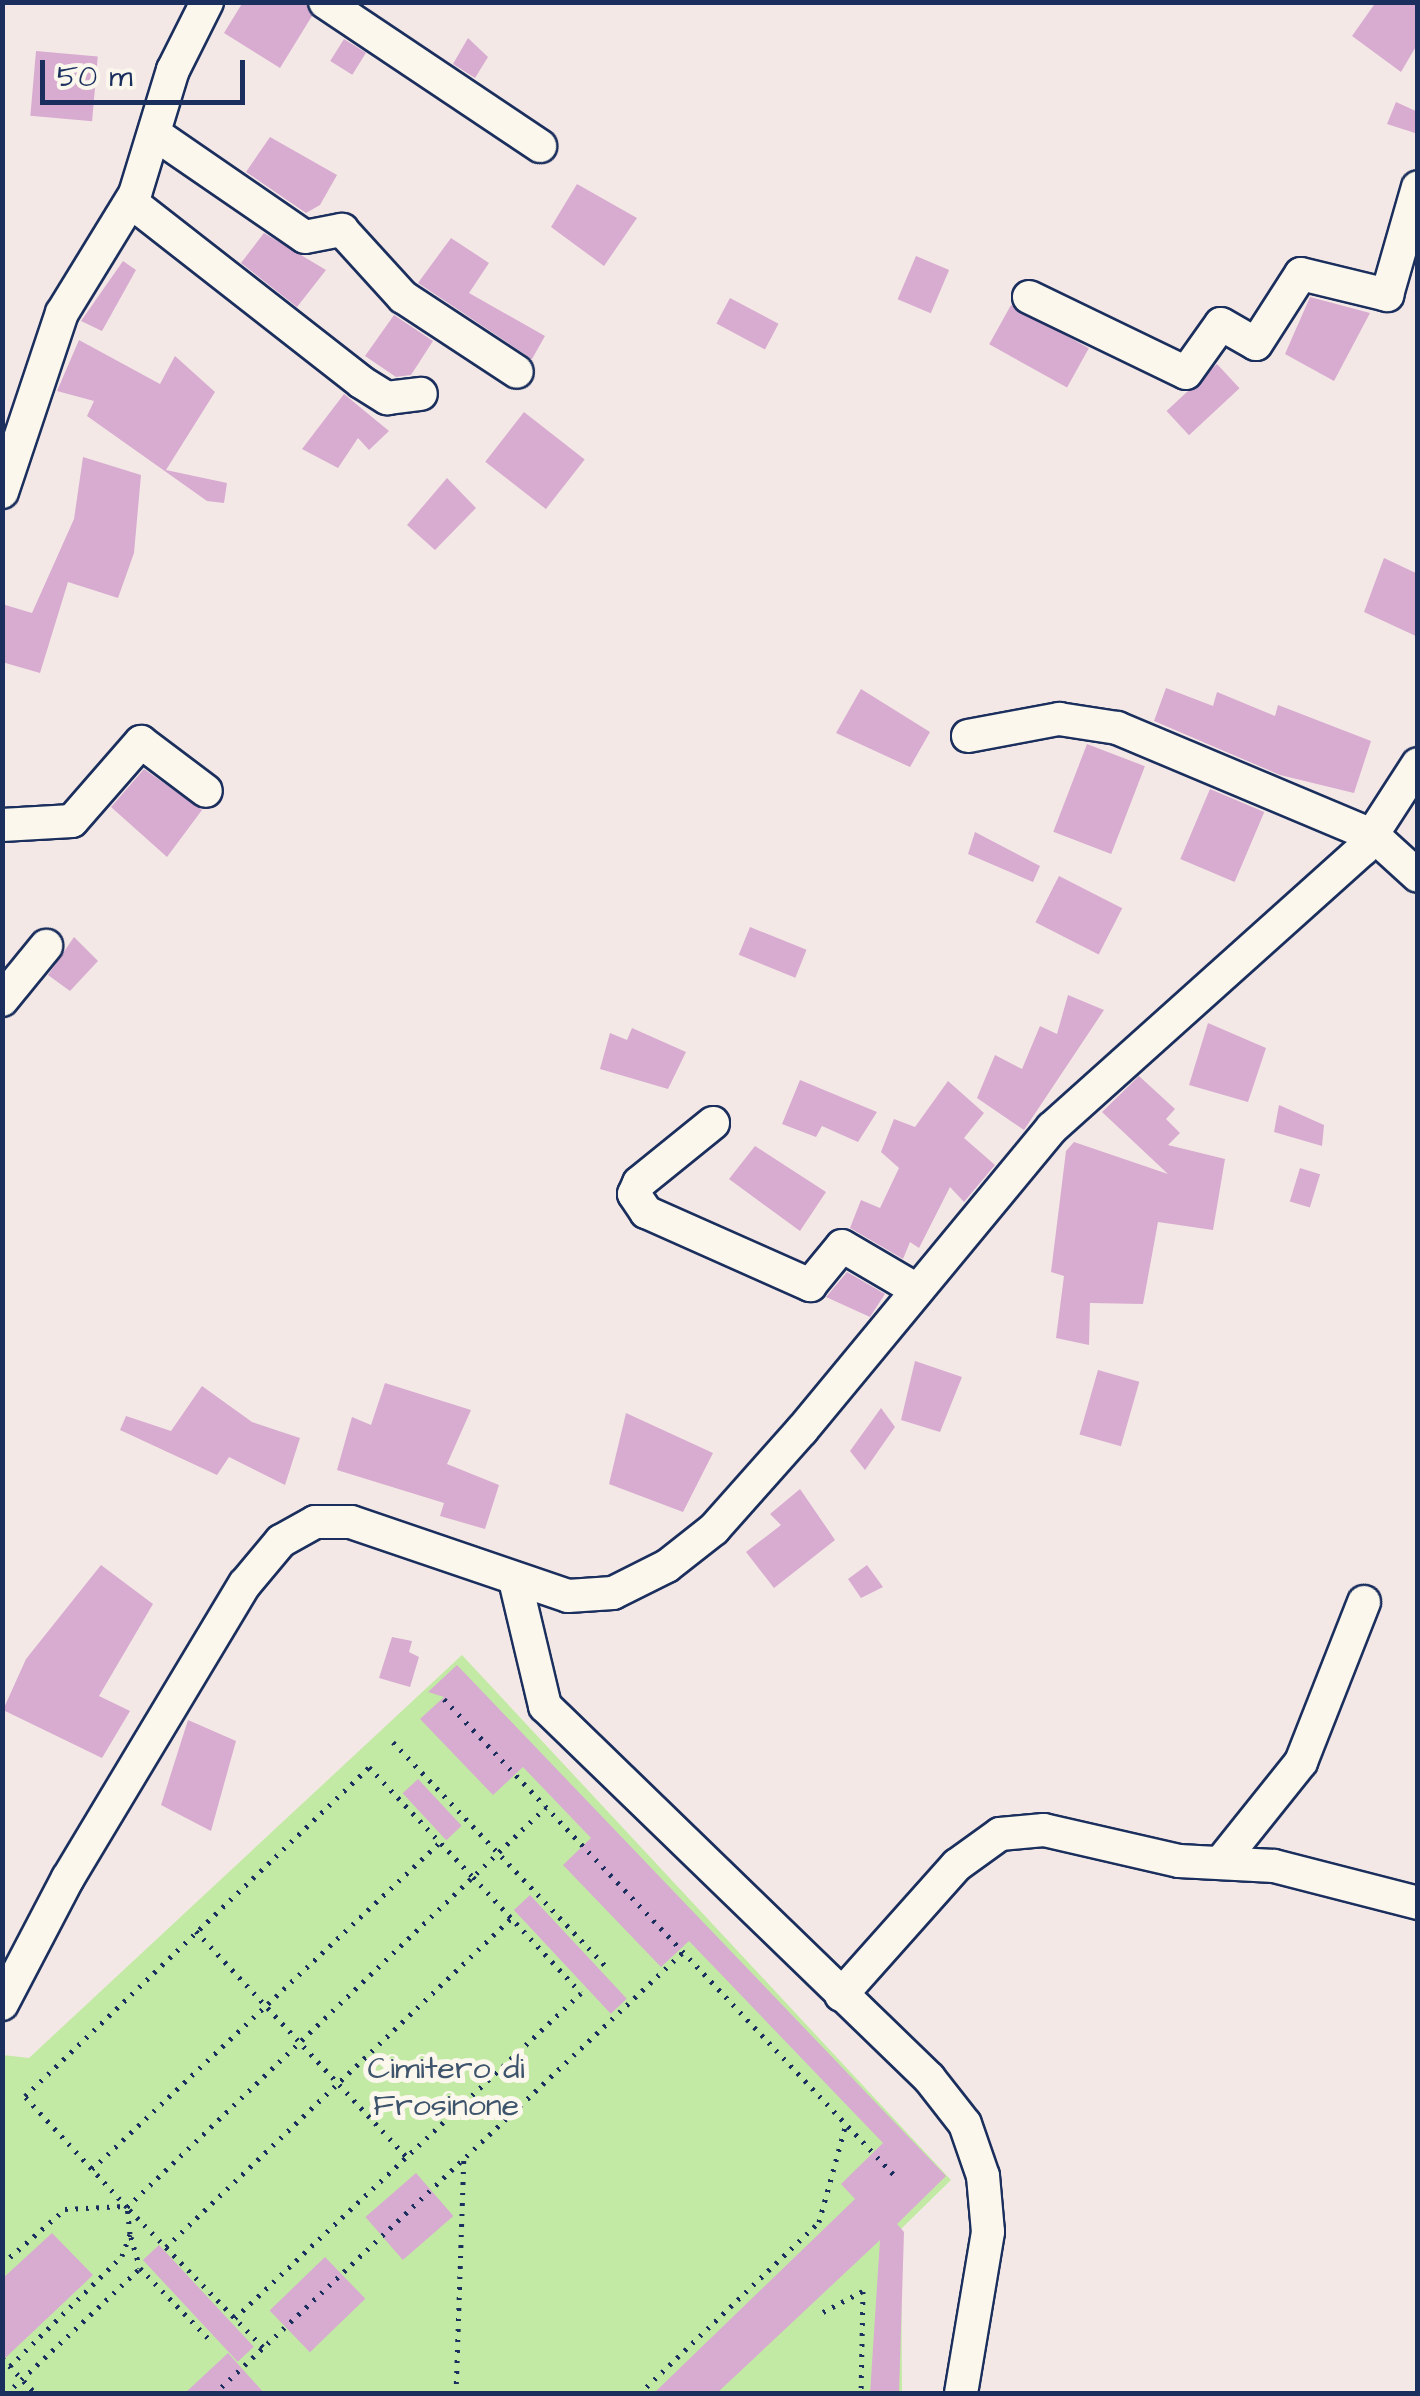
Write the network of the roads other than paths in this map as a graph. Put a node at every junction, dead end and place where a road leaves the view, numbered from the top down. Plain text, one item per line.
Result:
1 (207, 2) edge
2 (325, 2) edge
3 (158, 136) junction
4 (540, 146) dead end
5 (1418, 187) edge
6 (131, 202) junction
7 (1029, 296) dead end
8 (518, 372) dead end
9 (421, 394) dead end
10 (2, 492) edge
11 (968, 736) dead end
12 (1418, 764) edge
13 (206, 791) dead end
14 (2, 825) edge
15 (1374, 836) junction
16 (1418, 876) edge
17 (46, 946) dead end
18 (2, 1000) edge
19 (713, 1123) dead end
20 (918, 1290) junction
21 (515, 1580) junction
22 (594, 1595) junction
23 (1364, 1602) dead end
24 (532, 1639) junction
25 (1220, 1862) junction
26 (1418, 1903) edge
27 (842, 1994) junction
28 (2, 2004) edge
29 (961, 2394) edge

1 - 3 street
2 - 4 street
3 - 6 street
3 - 8 street
5 - 7 street
6 - 9 street
6 - 10 street
11 - 15 street
12 - 15 street
13 - 14 street
15 - 16 street
15 - 20 street
17 - 18 street
19 - 20 street
20 - 22 street
21 - 22 street
21 - 24 street
21 - 28 street
22 - 24 street
23 - 25 street
24 - 27 street
25 - 26 street
25 - 27 street
27 - 29 street

